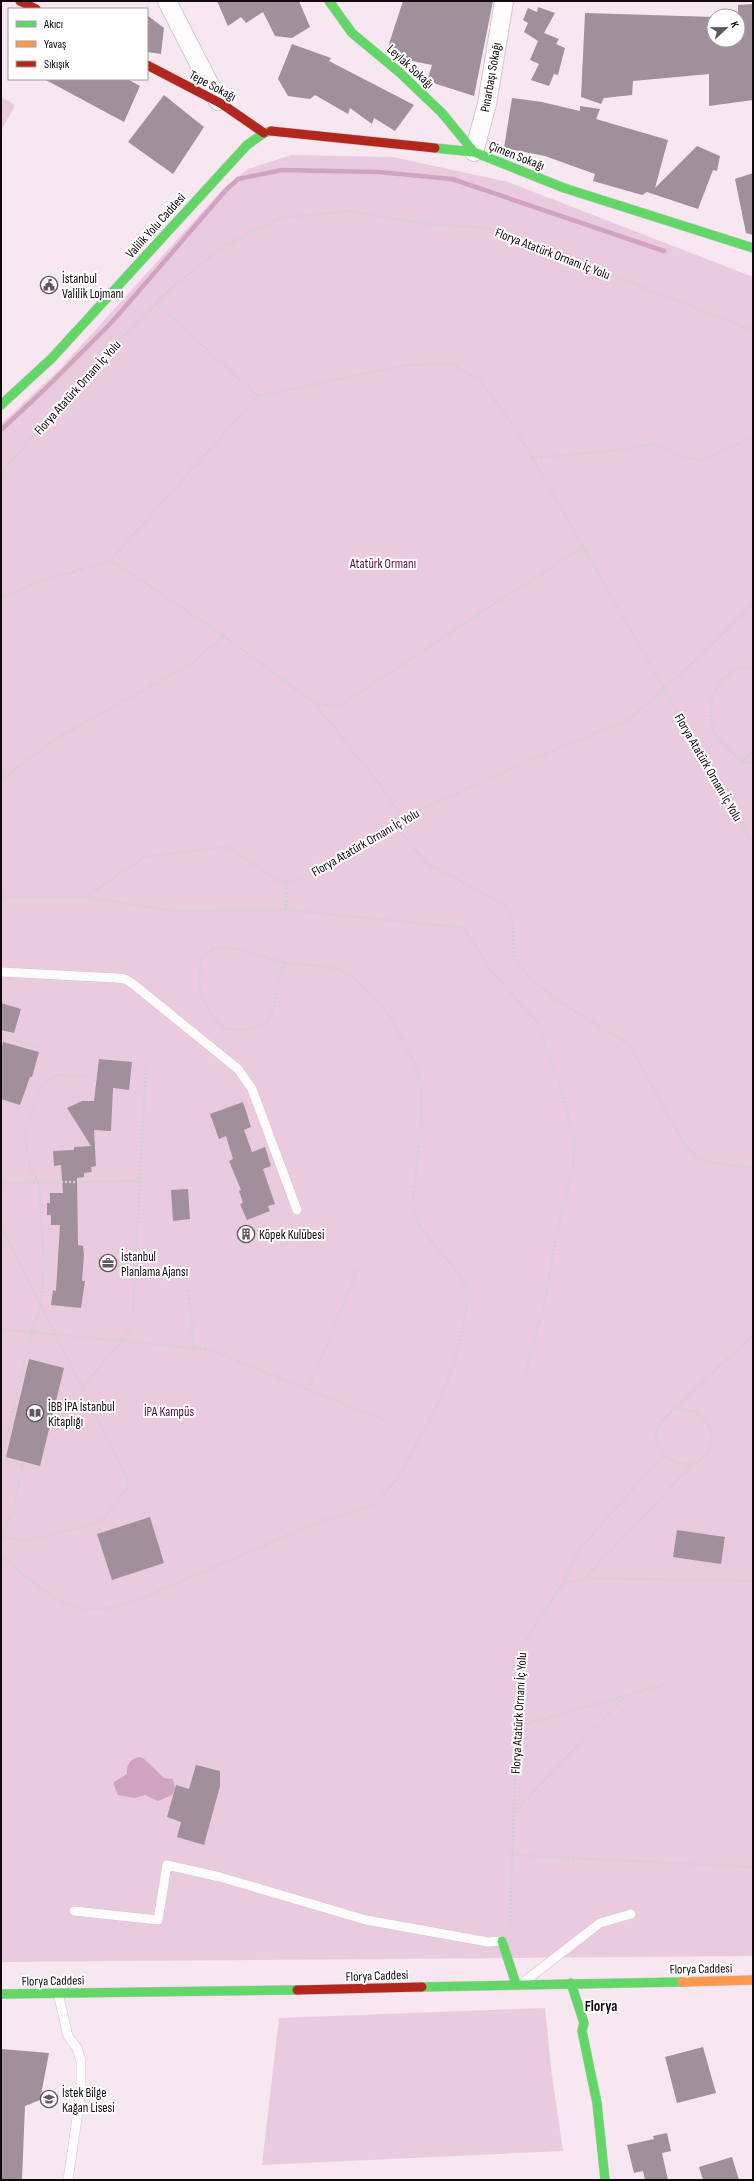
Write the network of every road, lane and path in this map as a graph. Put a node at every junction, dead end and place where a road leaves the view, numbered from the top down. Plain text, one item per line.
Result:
1 (20, 1) edge
2 (167, 1) edge
3 (329, 1) edge
4 (504, 1) edge
5 (34, 8) edge
6 (148, 66) edge
7 (218, 101) junction
8 (264, 133) junction
9 (474, 152) junction
10 (753, 248) edge
11 (156, 303) junction
12 (753, 330) edge
13 (258, 396) junction
14 (1, 405) edge
15 (753, 437) edge
16 (532, 458) junction
17 (1, 473) edge
18 (584, 547) junction
19 (111, 560) junction
20 (1, 598) edge
21 (753, 604) edge
22 (224, 636) junction
23 (753, 668) edge
24 (665, 689) junction
25 (316, 704) junction
26 (753, 752) edge
27 (742, 761) junction
28 (753, 764) edge
29 (1, 780) edge
30 (402, 818) junction
31 (396, 822) junction
32 (753, 844) edge
33 (286, 882) junction
34 (1, 897) edge
35 (86, 897) junction
36 (286, 910) junction
37 (285, 963) junction
38 (1, 972) edge
39 (1, 1036) edge
40 (38, 1047) dead end
41 (146, 1067) dead end
42 (90, 1077) dead end
43 (753, 1168) edge
44 (140, 1181) junction
45 (1, 1183) edge
46 (39, 1183) junction
47 (297, 1210) dead end
48 (1, 1226) edge
49 (358, 1269) dead end
50 (186, 1270) dead end
51 (41, 1305) junction
52 (1, 1329) edge
53 (32, 1332) junction
54 (753, 1334) edge
55 (55, 1335) junction
56 (120, 1341) junction
57 (194, 1348) junction
58 (524, 1382) dead end
59 (82, 1389) junction
60 (308, 1390) junction
61 (674, 1409) junction
62 (388, 1422) dead end
63 (663, 1455) junction
64 (1, 1460) edge
65 (23, 1462) dead end
66 (694, 1463) junction
67 (22, 1466) junction
68 (1, 1537) edge
69 (1, 1556) edge
70 (585, 1578) junction
71 (753, 1581) edge
72 (563, 1584) junction
73 (666, 1684) dead end
74 (625, 1696) junction
75 (516, 1727) junction
76 (513, 1813) junction
77 (512, 1855) junction
78 (753, 1867) edge
79 (74, 1911) dead end
80 (631, 1914) dead end
81 (506, 1938) junction
82 (753, 1980) edge
83 (571, 1983) junction
84 (518, 1984) junction
85 (58, 1993) junction
86 (1, 1994) edge
87 (584, 2024) junction
88 (68, 2180) edge
89 (606, 2180) edge
90 (614, 2180) edge

1 - 5 main road
2 - 7 street
3 - 9 main road, Leylak Sokağı
4 - 9 street, Pınarbaşı Sokağı
6 - 7 main road, Tepe Sokağı
7 - 8 main road, Tepe Sokağı
8 - 9 main road, Çimen Sokağı
8 - 14 main road, Valilik Yolu Caddesi
9 - 10 main road, Çimen Sokağı
11 - 12 path, Florya Atatürk Ornanı İç Yolu
11 - 13 path
11 - 17 path, Florya Atatürk Ornanı İç Yolu
13 - 16 path, Florya Atatürk Ornanı İç Yolu
13 - 19 path
15 - 16 path
16 - 18 path, Florya Atatürk Ornanı İç Yolu
18 - 24 path, Florya Atatürk Ornanı İç Yolu
18 - 25 path
19 - 20 path
19 - 22 path
21 - 24 path, Florya Atatürk Ornanı İç Yolu
22 - 25 path
22 - 29 path
23 - 27 path
24 - 30 path, Florya Atatürk Ornanı İç Yolu
24 - 32 path, Florya Atatürk Ornanı İç Yolu
25 - 30 path
26 - 27 path
27 - 28 path
30 - 31 path, Florya Atatürk Ornanı İç Yolu
31 - 33 path, Florya Atatürk Ornanı İç Yolu
31 - 43 path
33 - 35 path
33 - 36 path
34 - 35 path
35 - 36 path
36 - 58 path
37 - 37 path
37 - 69 path
38 - 47 lane
39 - 40 path
41 - 44 path
42 - 46 path
44 - 46 path
44 - 56 path
45 - 46 path
46 - 51 path
48 - 51 path
49 - 60 path
50 - 57 path
51 - 53 path
51 - 55 path
52 - 53 path
53 - 55 path
53 - 64 path
54 - 61 path
55 - 56 path
55 - 59 path
56 - 57 path
56 - 59 path
57 - 60 path
59 - 68 path
60 - 62 path
61 - 63 path
61 - 66 path
63 - 66 path
63 - 72 path, Florya Atatürk Ornanı İç Yolu
64 - 67 path
65 - 67 path
66 - 70 path
67 - 68 path
70 - 71 path
70 - 72 path
72 - 75 path, Florya Atatürk Ornanı İç Yolu
73 - 74 path
74 - 75 path
74 - 76 path
75 - 76 path, Florya Atatürk Ornanı İç Yolu
76 - 77 path, Florya Atatürk Ornanı İç Yolu
77 - 78 path
77 - 81 path, Florya Atatürk Ornanı İç Yolu
79 - 81 lane
80 - 84 lane
81 - 84 main road
82 - 83 main road, Florya Caddesi
83 - 84 main road, Florya Caddesi
83 - 87 main road
84 - 85 main road, Florya Caddesi
85 - 86 main road, Florya Caddesi
85 - 88 lane
87 - 89 main road
87 - 90 main road

